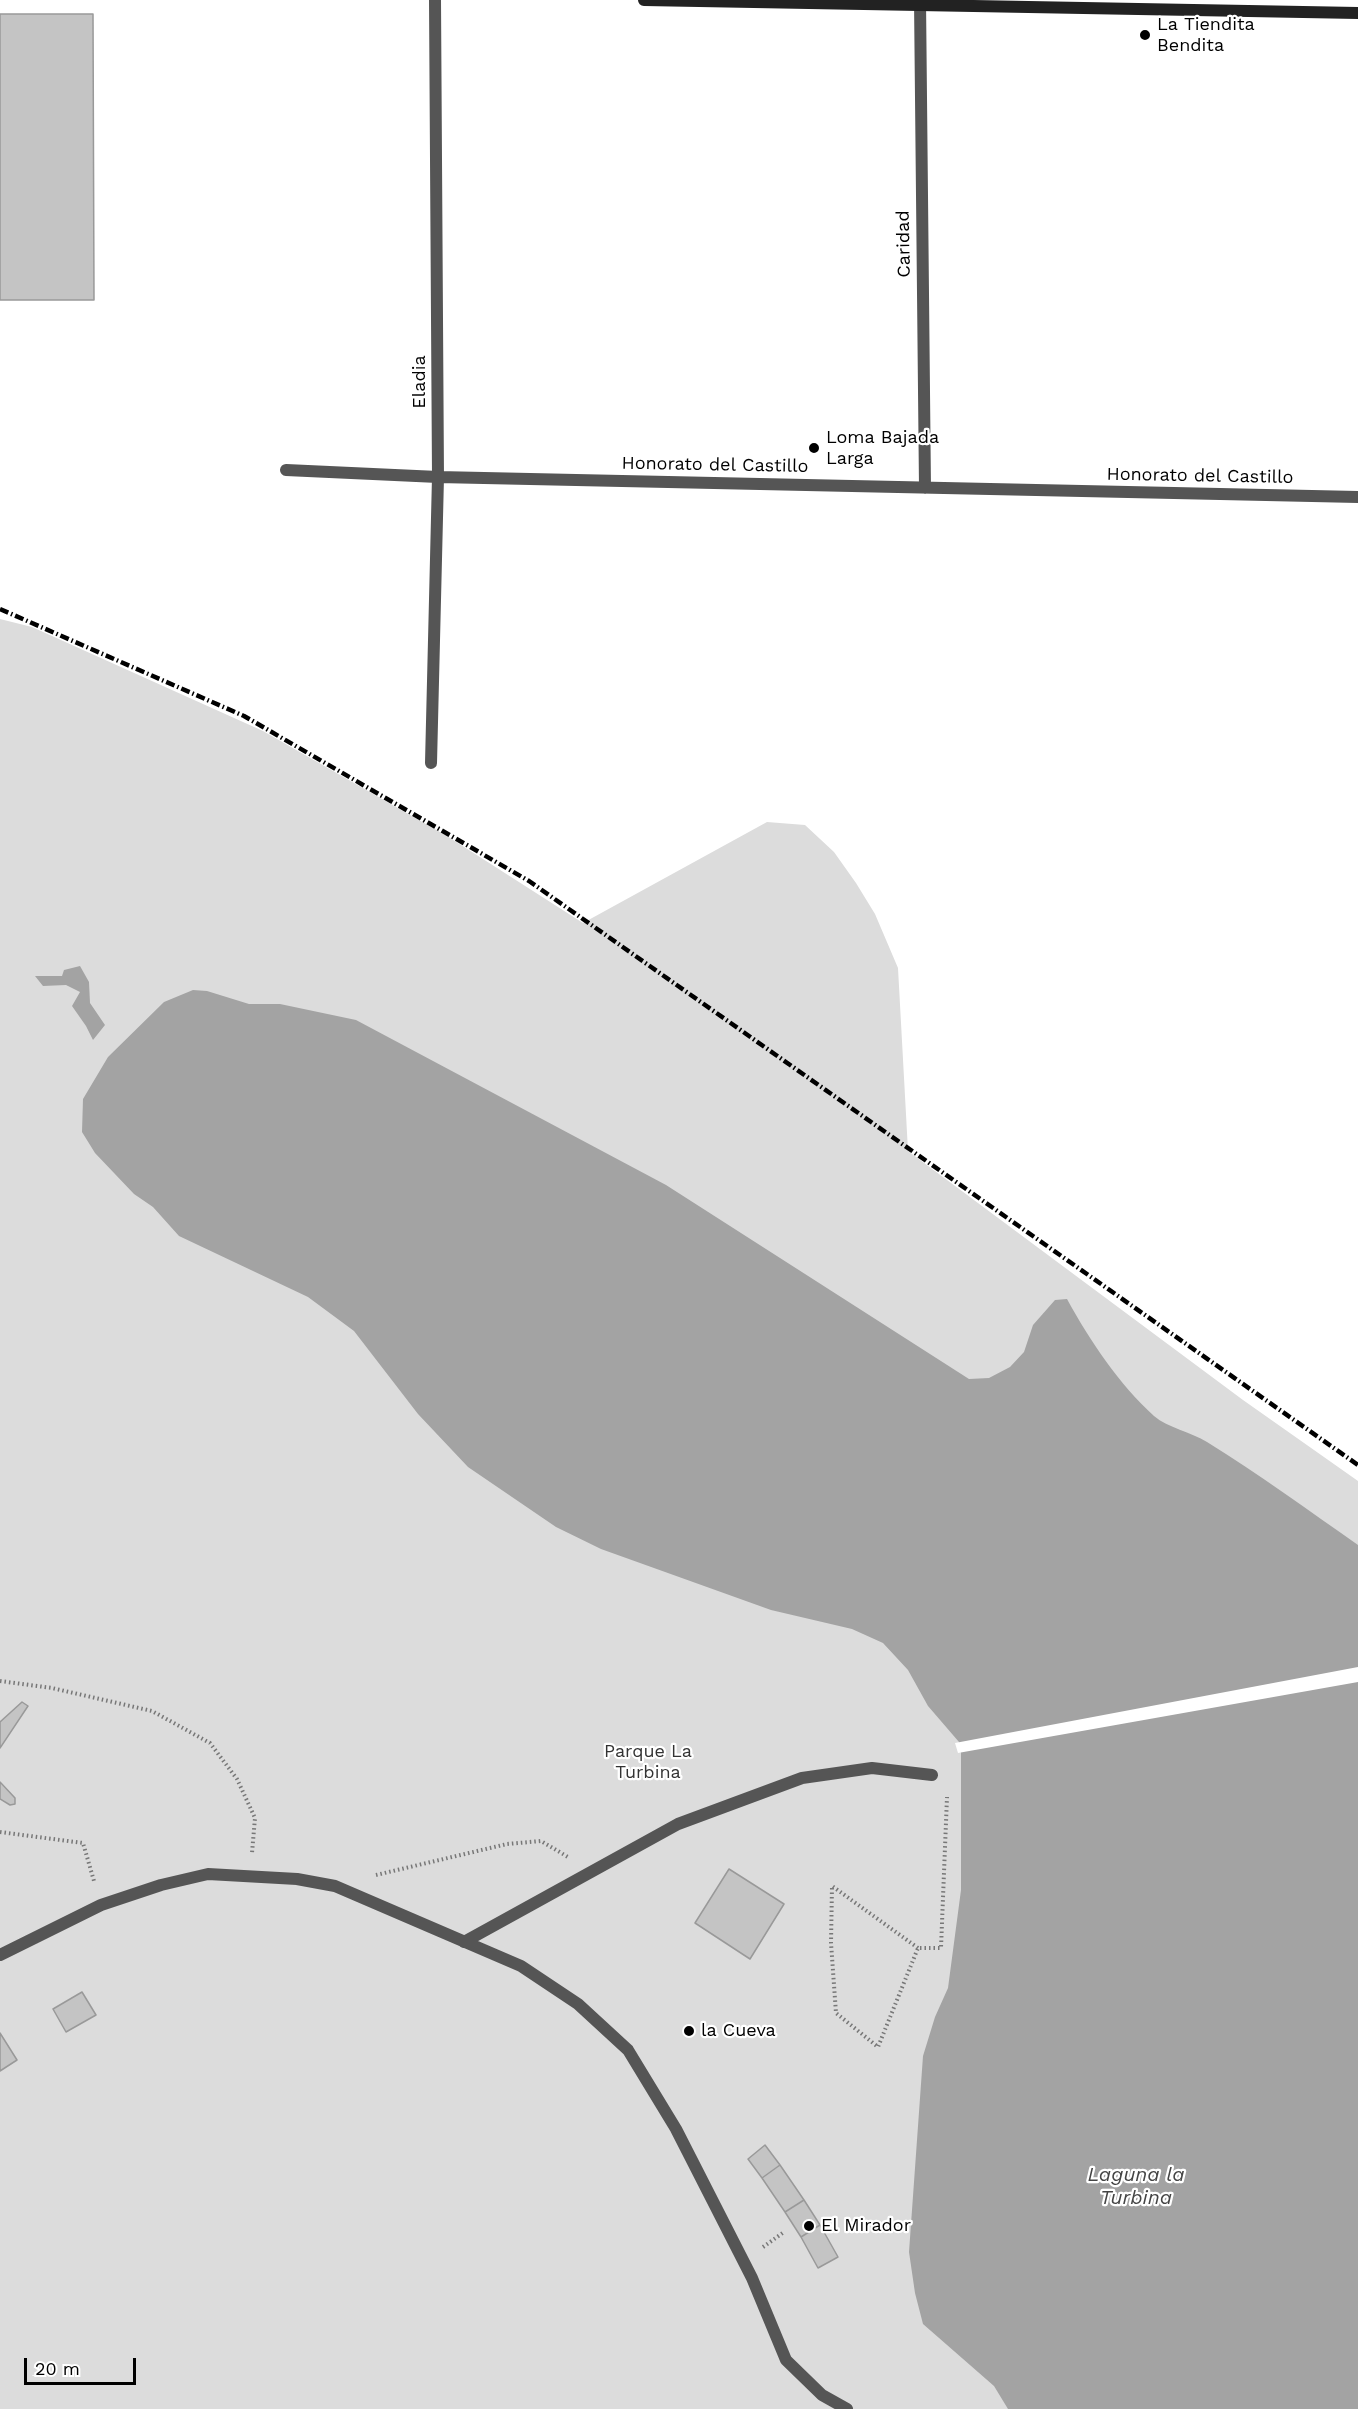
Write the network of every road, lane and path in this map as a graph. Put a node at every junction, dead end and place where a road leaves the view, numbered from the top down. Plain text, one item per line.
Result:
1 (435, 0) edge
2 (644, 0) edge
3 (920, 2) edge
4 (1358, 13) edge
5 (286, 470) dead end
6 (438, 477) junction
7 (925, 488) junction
8 (1358, 497) edge
9 (431, 763) dead end
10 (0, 1681) edge
11 (932, 1775) dead end
12 (947, 1787) dead end
13 (0, 1833) edge
14 (596, 1869) junction
15 (250, 1878) junction
16 (335, 1886) junction
17 (101, 1905) junction
18 (464, 1942) junction
19 (918, 1948) junction
20 (0, 1955) edge
21 (848, 2409) edge

1 - 6 street, Eladia
2 - 3 main road
3 - 4 main road
3 - 7 street, Caridad
5 - 6 street, Honorato del Castillo
6 - 7 street, Honorato del Castillo
6 - 9 street, Eladia
7 - 8 street, Honorato del Castillo
10 - 15 path
11 - 14 street
12 - 19 path
13 - 17 path
14 - 16 path
14 - 18 street
15 - 16 street
15 - 17 street
16 - 18 street
17 - 20 street
18 - 21 street
19 - 19 path

